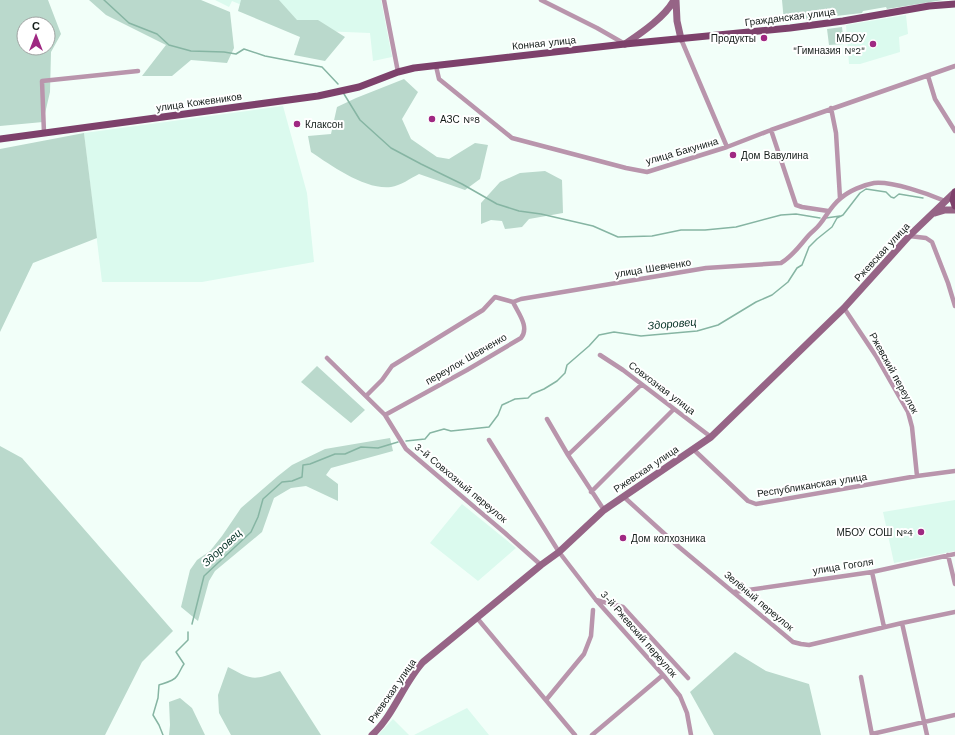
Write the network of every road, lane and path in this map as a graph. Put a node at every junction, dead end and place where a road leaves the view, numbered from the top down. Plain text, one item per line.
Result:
1 (384, 0) edge
2 (542, 0) edge
3 (675, 0) edge
4 (551, 2) edge
5 (955, 4) edge
6 (664, 14) junction
7 (677, 21) junction
8 (640, 34) junction
9 (681, 39) junction
10 (644, 42) junction
11 (625, 44) junction
12 (436, 66) junction
13 (955, 66) edge
14 (138, 71) dead end
15 (398, 72) junction
16 (928, 76) junction
17 (831, 108) junction
18 (771, 130) junction
19 (955, 131) edge
20 (44, 133) junction
21 (0, 139) edge
22 (727, 147) junction
23 (955, 192) edge
24 (840, 198) junction
25 (945, 201) junction
26 (955, 206) edge
27 (955, 210) edge
28 (828, 211) junction
29 (931, 215) junction
30 (909, 236) junction
31 (513, 302) junction
32 (955, 306) edge
33 (844, 308) junction
34 (600, 355) dead end
35 (327, 358) dead end
36 (641, 385) junction
37 (366, 396) junction
38 (674, 409) junction
39 (385, 415) junction
40 (547, 419) dead end
41 (711, 437) junction
42 (489, 440) dead end
43 (693, 450) junction
44 (568, 455) junction
45 (955, 471) edge
46 (917, 476) junction
47 (591, 492) junction
48 (624, 497) junction
49 (604, 510) junction
50 (559, 552) junction
51 (955, 554) edge
52 (948, 555) junction
53 (541, 565) junction
54 (872, 572) junction
55 (955, 584) edge
56 (734, 592) junction
57 (596, 600) junction
58 (592, 610) dead end
59 (955, 612) edge
60 (477, 618) junction
61 (902, 623) junction
62 (884, 627) junction
63 (663, 675) junction
64 (861, 676) dead end
65 (688, 678) dead end
66 (546, 700) junction
67 (955, 715) edge
68 (925, 722) junction
69 (872, 734) edge
70 (372, 735) edge
71 (575, 735) edge
72 (592, 735) edge
73 (691, 735) edge
74 (927, 735) edge

1 - 15 street
2 - 4 street
3 - 6 main road, Конная улица
3 - 7 main road, Конная улица
4 - 11 street
5 - 9 main road, Гражданская улица
6 - 7 street
6 - 8 main road, Конная улица
7 - 9 main road, Конная улица
8 - 10 street
8 - 11 main road, Конная улица
9 - 10 main road, Гражданская улица
9 - 22 street
10 - 11 main road, Гражданская улица
11 - 12 main road, Конная улица
12 - 15 main road, Конная улица
12 - 22 street, улица Бакунина
13 - 16 street, улица Бакунина
14 - 20 street
15 - 20 main road, улица Кожевников
16 - 17 street, улица Бакунина
16 - 19 street
17 - 18 street, улица Бакунина
17 - 24 street
18 - 22 street, улица Бакунина
18 - 28 street
20 - 21 main road, улица Кожевников
23 - 25 main road, Ржевская улица
23 - 26 main road
24 - 25 street, улица Шевченко
24 - 28 street, улица Шевченко
25 - 29 main road, Ржевская улица
27 - 29 main road
28 - 31 street, улица Шевченко
29 - 30 main road, Ржевская улица
30 - 32 street
30 - 33 main road, Ржевская улица
31 - 37 street, улица Шевченко
31 - 39 street, переулок Шевченко
33 - 41 main road, Ржевская улица
33 - 46 street, Ржевский переулок
34 - 36 street, Совхозная улица
35 - 37 street, 3-й Совхозный переулок
36 - 38 street, Совхозная улица
36 - 44 street
37 - 39 street, 3-й Совхозный переулок
38 - 41 street, Совхозная улица
38 - 47 street
39 - 53 street, 3-й Совхозный переулок
40 - 44 street
41 - 43 main road, Ржевская улица
42 - 50 street
43 - 46 street, Республиканская улица
43 - 48 main road, Ржевская улица
44 - 47 street
45 - 46 street, Республиканская улица
47 - 49 street
48 - 49 main road, Ржевская улица
48 - 56 street, Зелёный переулок
49 - 50 main road, Ржевская улица
50 - 53 main road, Ржевская улица
50 - 57 street, 3-й Ржевский переулок
51 - 52 street, улица Гоголя
52 - 54 street, улица Гоголя
52 - 55 street
53 - 60 main road, Ржевская улица
54 - 56 street, улица Гоголя
54 - 62 street
56 - 62 street, Зелёный переулок
57 - 63 street, 3-й Ржевский переулок
57 - 65 street
58 - 66 street
59 - 61 street, Зелёный переулок
60 - 66 street
60 - 70 main road, Ржевская улица
61 - 62 street, Зелёный переулок
61 - 68 street
63 - 72 street
63 - 73 street, 3-й Ржевский переулок
64 - 69 street
66 - 71 street
67 - 68 street
68 - 69 street
68 - 74 street

